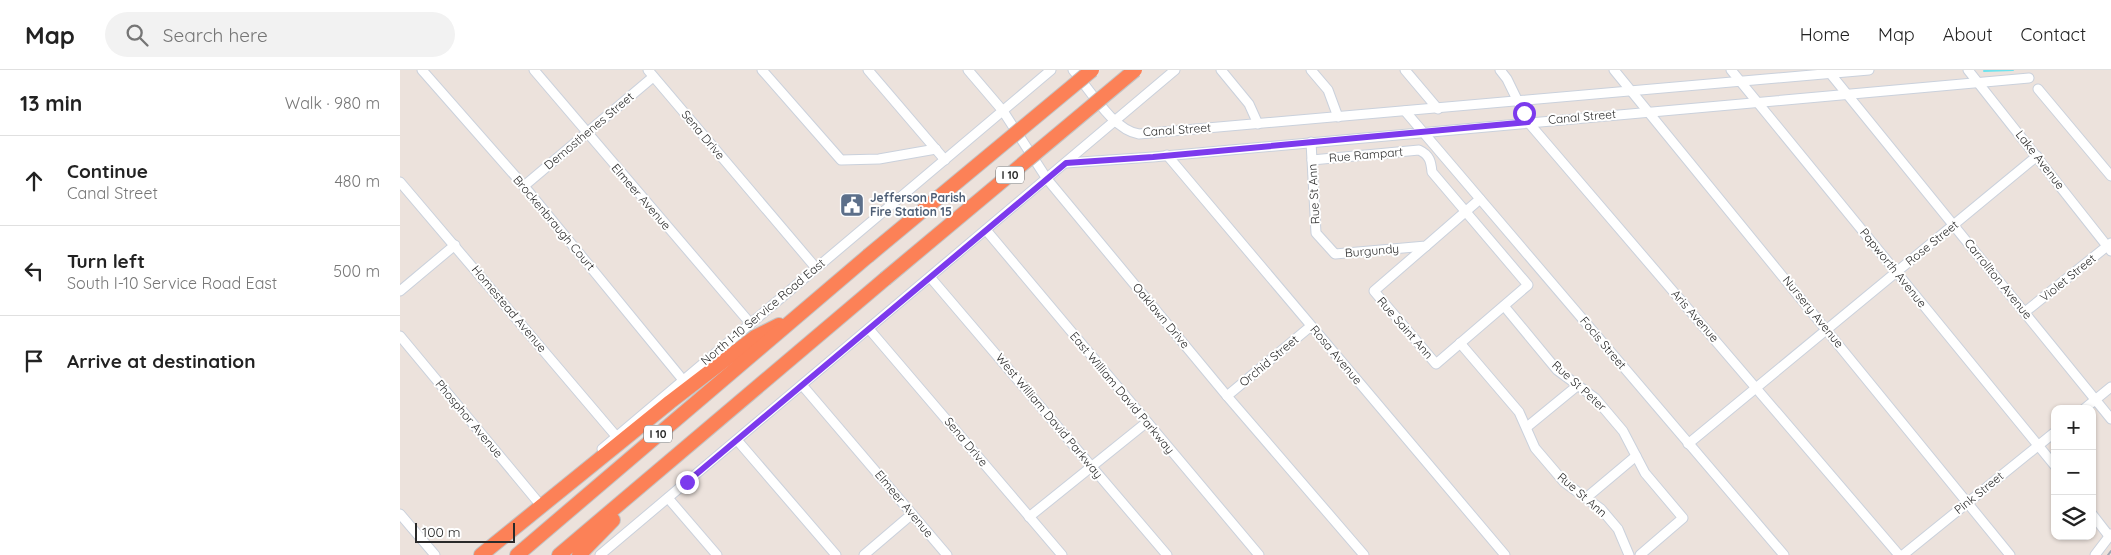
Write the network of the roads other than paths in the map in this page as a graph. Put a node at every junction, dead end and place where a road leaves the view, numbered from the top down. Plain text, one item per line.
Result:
1 (422, 70) edge
2 (534, 70) edge
3 (762, 70) edge
4 (868, 70) edge
5 (968, 70) edge
6 (1051, 70) edge
7 (1073, 70) edge
8 (1092, 70) edge
9 (1135, 70) edge
10 (1175, 70) edge
11 (1221, 70) edge
12 (1311, 70) edge
13 (1405, 70) edge
14 (1500, 70) edge
15 (1614, 70) edge
16 (1731, 70) edge
17 (1869, 70) edge
18 (1968, 70) edge
19 (1830, 72) edge
20 (650, 73) edge
21 (2029, 78) dead end
22 (1741, 82) junction
23 (1979, 83) junction
24 (2038, 89) dead end
25 (1632, 92) junction
26 (1847, 93) junction
27 (1756, 101) junction
28 (1519, 102) junction
29 (1438, 108) junction
30 (1003, 111) junction
31 (1405, 111) junction
32 (1648, 111) junction
33 (1338, 117) junction
34 (1115, 121) junction
35 (1528, 122) junction
36 (1258, 124) junction
37 (1422, 132) junction
38 (587, 133) junction
39 (1311, 142) junction
40 (936, 149) junction
41 (1167, 155) junction
42 (2037, 156) junction
43 (945, 160) junction
44 (1312, 160) junction
45 (1066, 163) junction
46 (2111, 176) edge
47 (1047, 179) junction
48 (400, 182) edge
49 (524, 186) junction
50 (1480, 199) junction
51 (1466, 212) junction
52 (1954, 225) junction
53 (986, 230) junction
54 (1324, 243) joint
55 (455, 245) junction
56 (1426, 246) junction
57 (2110, 247) edge
58 (816, 268) junction
59 (1896, 273) junction
60 (930, 277) junction
61 (1374, 291) joint
62 (400, 292) edge
63 (1504, 306) junction
64 (2025, 312) junction
65 (800, 314) junction
66 (750, 323) junction
67 (1311, 326) junction
68 (869, 329) junction
69 (1828, 329) junction
70 (400, 336) edge
71 (1460, 343) junction
72 (684, 380) junction
73 (802, 385) junction
74 (1577, 386) junction
75 (2111, 387) edge
76 (1756, 388) junction
77 (1227, 396) junction
78 (2096, 399) junction
79 (2089, 405) edge
80 (2111, 419) edge
81 (1147, 422) junction
82 (1527, 427) junction
83 (2051, 435) edge
84 (616, 436) junction
85 (737, 440) junction
86 (1688, 444) junction
87 (689, 445) junction
88 (2038, 445) junction
89 (1636, 456) junction
90 (2051, 461) edge
91 (1092, 466) junction
92 (668, 498) junction
93 (1586, 498) junction
94 (538, 502) junction
95 (1969, 502) junction
96 (400, 514) edge
97 (912, 514) junction
98 (1029, 516) junction
99 (2096, 519) edge
100 (2110, 535) edge
101 (435, 555) edge
102 (476, 555) edge
103 (481, 555) edge
104 (517, 555) edge
105 (559, 555) edge
106 (579, 555) edge
107 (600, 555) edge
108 (717, 555) edge
109 (836, 555) edge
110 (864, 555) edge
111 (947, 555) edge
112 (1062, 555) edge
113 (1167, 555) edge
114 (1259, 555) edge
115 (1364, 555) edge
116 (1505, 555) edge
117 (1629, 555) edge
118 (1640, 555) edge
119 (1784, 555) edge
120 (1901, 555) edge
121 (2010, 555) edge
122 (2094, 555) edge

1 - 49 street, Brockenbraugh Court
2 - 38 street, Elmeer Avenue
3 - 40 street
4 - 40 street
5 - 30 street, Oaklawn Drive
6 - 30 street, North I-10 Service Road East
7 - 34 street
8 - 65 highway, I 10, bridge
9 - 87 highway, I 10, bridge
10 - 34 street
11 - 36 street
12 - 33 street
13 - 29 street
14 - 28 street, Aris Avenue
15 - 25 street, Nursery Avenue
16 - 22 street, Papworth Avenue
17 - 19 street, Canal Street
18 - 23 street, Lake Avenue
19 - 22 street, Canal Street
19 - 26 street, Carrollton Avenue
20 - 38 street, Demosthenes Street
20 - 58 street, Sena Drive
21 - 23 street, Canal Street
22 - 25 street, Canal Street
22 - 27 street, Papworth Avenue
23 - 26 street, Canal Street
23 - 42 street, Lake Avenue
24 - 46 street
25 - 28 street, Canal Street
25 - 32 street, Nursery Avenue
26 - 27 street, Canal Street
26 - 52 street, Carrollton Avenue
27 - 32 street, Canal Street
27 - 59 street, Papworth Avenue
28 - 29 street, Canal Street
28 - 35 street, Aris Avenue
29 - 31 street, Canal Street
30 - 43 street, North I-10 Service Road East
30 - 47 street, Oaklawn Drive
31 - 33 street, Canal Street
31 - 37 street, Focis Street
32 - 35 street, Canal Street
32 - 69 street, Nursery Avenue
33 - 36 street, Canal Street
34 - 36 street, Canal Street
34 - 45 street
35 - 37 street, Canal Street
35 - 76 street, Aris Avenue
37 - 39 street, Canal Street
37 - 50 street, Focis Street
38 - 49 street, Demosthenes Street
38 - 66 street, Elmeer Avenue
39 - 41 street, Canal Street
39 - 44 street, Rue St Ann
40 - 43 street
41 - 45 street, Canal Street
41 - 67 street, Rosa Avenue
42 - 52 street, Rose Street
42 - 57 street, Lake Avenue
43 - 58 street, North I-10 Service Road East
44 - 51 street, Rue Rampart
44 - 54 street, Rue St Ann
45 - 47 street
47 - 53 street
47 - 77 street, Oaklawn Drive
48 - 55 street, Homestead Avenue
49 - 72 street, Brockenbraugh Court
50 - 51 street, Burgundy
50 - 86 street, Focis Street
51 - 56 street, Burgundy
51 - 63 street
52 - 59 street, Rose Street
52 - 64 street, Carrollton Avenue
53 - 60 street
53 - 81 street, East William David Parkway
54 - 56 street, Burgundy
55 - 62 street
55 - 84 street, Homestead Avenue
56 - 61 street, Burgundy
57 - 64 street, Violet Street
58 - 66 street, North I-10 Service Road East
59 - 69 street, Rose Street
59 - 88 street, Papworth Avenue
60 - 68 street
60 - 91 street, West William David Parkway
61 - 71 street, Rue Saint Ann
63 - 71 street
63 - 74 street, Rue St Peter
64 - 78 street, Carrollton Avenue
65 - 103 highway
65 - 104 highway, I 10
66 - 72 street, North I-10 Service Road East
67 - 77 street, Orchid Street
67 - 116 street, Rosa Avenue
68 - 73 street
68 - 98 street, Sena Drive
69 - 76 street, Rose Street
69 - 95 street, Nursery Avenue
70 - 94 street, Phosphor Avenue
71 - 82 street, Rue St Ann
72 - 84 street, North I-10 Service Road East
73 - 85 street
73 - 97 street, Elmeer Avenue
74 - 82 street
74 - 89 street, Rue St Peter
75 - 78 street
76 - 86 street, Rose Street
76 - 120 street, Aris Avenue
77 - 115 street, Oaklawn Drive
78 - 79 street
78 - 80 street, Carrollton Avenue
81 - 91 street
81 - 114 street, East William David Parkway
82 - 93 street, Rue St Ann
83 - 88 street, Pink Street
84 - 94 street, North I-10 Service Road East
85 - 92 street
85 - 109 street
86 - 119 street, Focis Street
87 - 105 highway, I 10
87 - 106 highway
88 - 90 street, Papworth Avenue
88 - 95 street, Pink Street
89 - 93 street
89 - 118 street, Rue St Peter
91 - 98 street
91 - 113 street, West William David Parkway
92 - 107 street
92 - 108 street
93 - 117 street, Rue St Ann
94 - 102 street, North I-10 Service Road East
95 - 120 street, Pink Street
95 - 121 street, Nursery Avenue
96 - 101 street
97 - 110 street
97 - 111 street, Elmeer Avenue
98 - 112 street, Sena Drive
99 - 100 street
100 - 122 street

